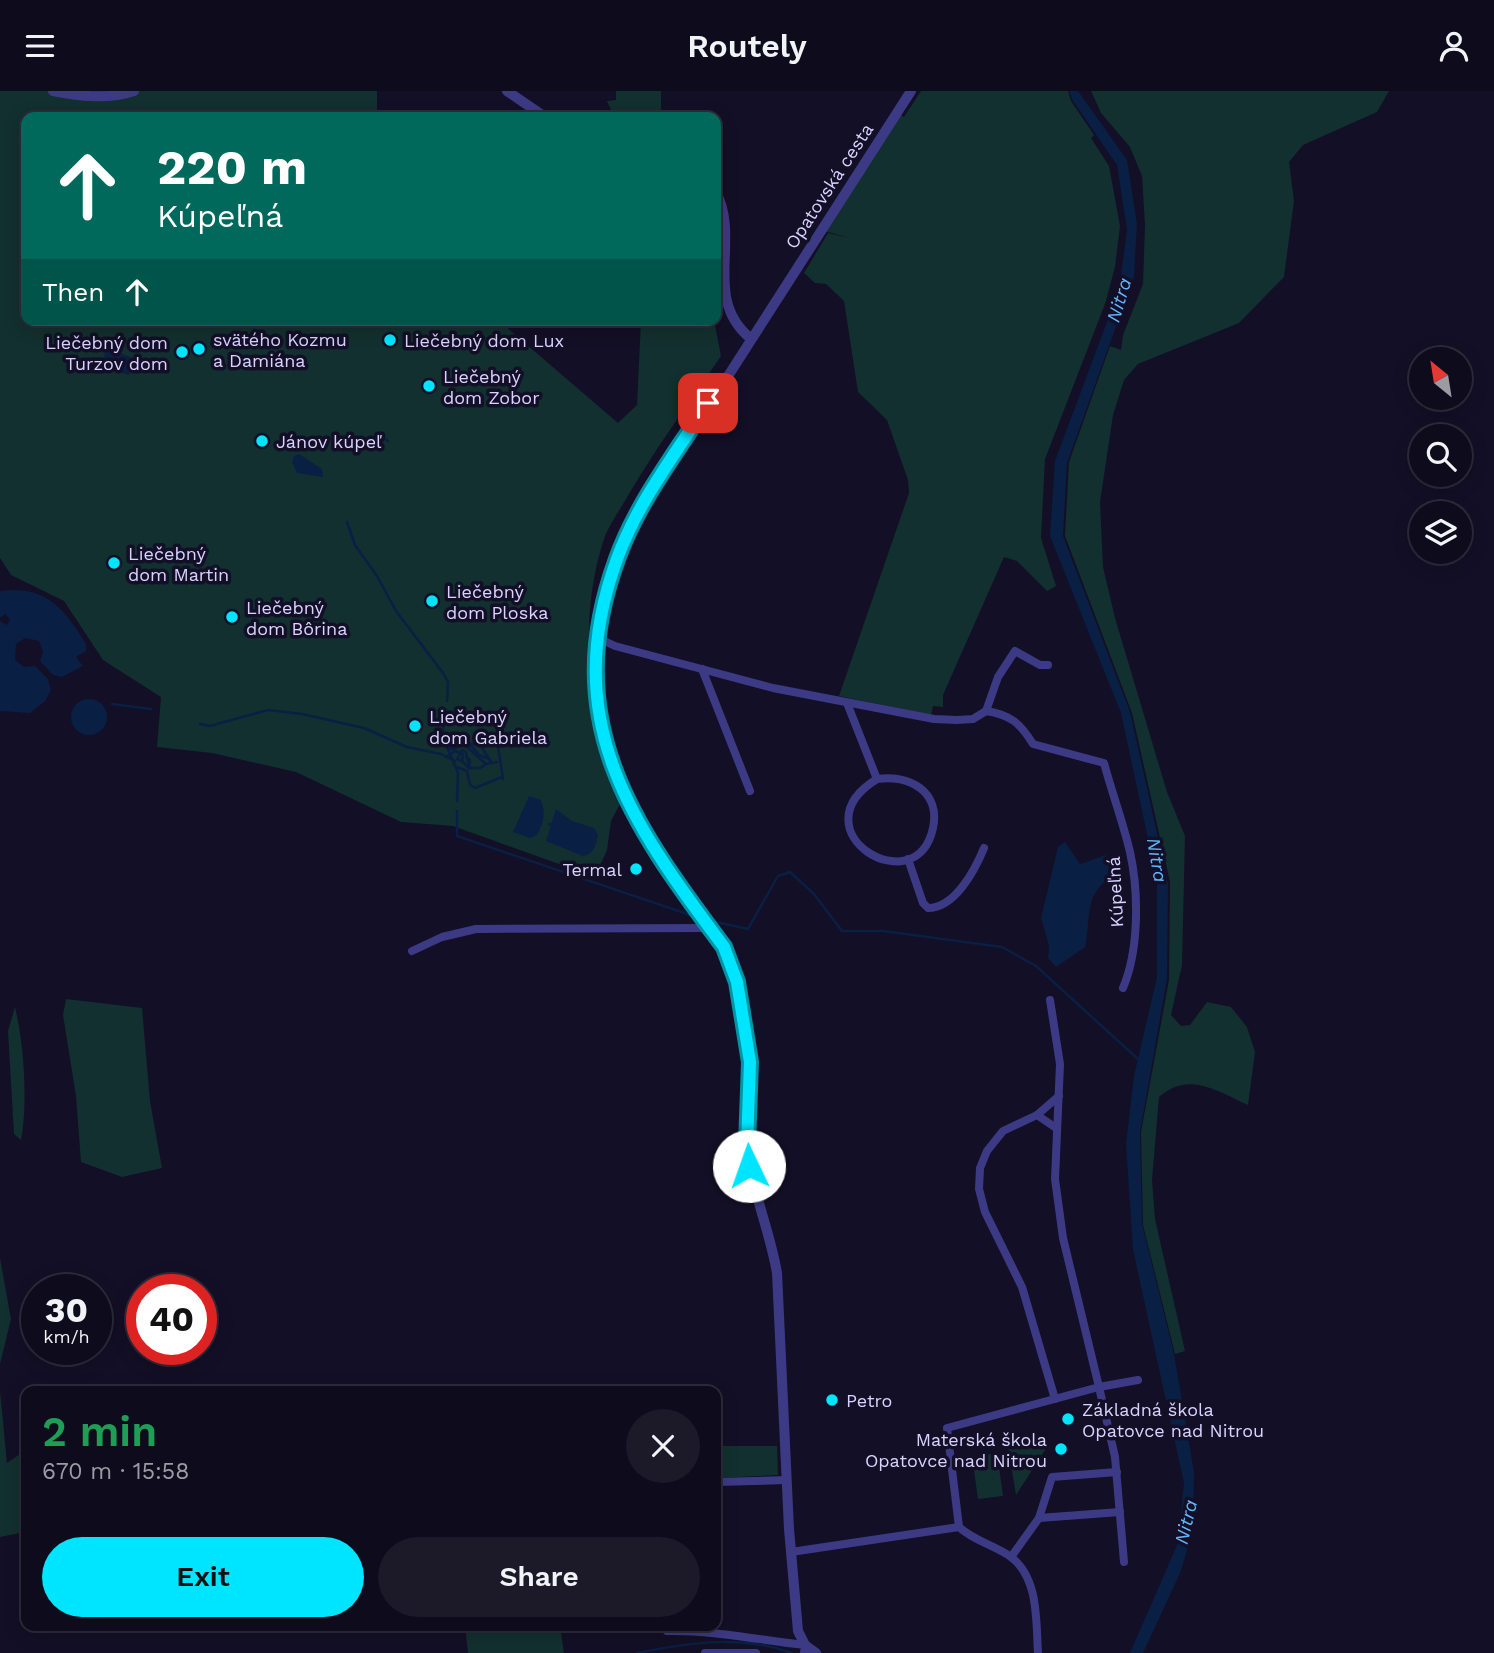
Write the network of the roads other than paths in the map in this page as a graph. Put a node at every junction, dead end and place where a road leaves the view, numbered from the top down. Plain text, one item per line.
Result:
1 (53, 91) edge
2 (134, 91) edge
3 (507, 91) edge
4 (911, 91) edge
5 (538, 112) edge
6 (721, 208) edge
7 (750, 338) junction
8 (598, 638) junction
9 (1048, 665) dead end
10 (702, 669) junction
11 (847, 703) junction
12 (986, 711) junction
13 (877, 779) junction
14 (750, 791) dead end
15 (984, 848) dead end
16 (908, 859) junction
17 (710, 929) junction
18 (412, 951) dead end
19 (1123, 988) dead end
20 (1049, 1000) dead end
21 (1059, 1096) junction
22 (1037, 1115) junction
23 (1056, 1128) junction
24 (1138, 1380) dead end
25 (1099, 1387) junction
26 (1055, 1399) junction
27 (1116, 1472) junction
28 (787, 1480) junction
29 (721, 1482) edge
30 (1120, 1512) junction
31 (1039, 1518) junction
32 (959, 1527) junction
33 (791, 1552) junction
34 (1011, 1557) junction
35 (1124, 1562) dead end
36 (686, 1631) edge
37 (711, 1631) edge
38 (667, 1632) dead end
39 (804, 1649) edge
40 (705, 1653) edge
41 (756, 1653) edge
42 (816, 1653) edge
43 (1038, 1653) edge

1 - 2 street
3 - 5 street
4 - 7 street, Opatovská cesta
6 - 7 street
7 - 8 street, Opatovská cesta
8 - 10 street
8 - 17 street, Opatovská cesta
9 - 12 street
10 - 11 street
10 - 14 street
11 - 12 street
11 - 13 street
12 - 19 street, Kúpeľná
13 - 16 street
13 - 16 street
15 - 16 street
17 - 18 street
17 - 28 street
20 - 21 street
21 - 22 street
21 - 23 street
22 - 23 street
22 - 26 street
23 - 25 street
24 - 25 street
25 - 26 street
25 - 27 street
26 - 32 street
27 - 30 street
27 - 31 street
28 - 29 street
28 - 33 street
30 - 31 street
30 - 35 street
31 - 34 street
32 - 33 street
32 - 34 street
33 - 39 street
34 - 43 street
36 - 38 street
37 - 39 street
39 - 42 street
40 - 41 street

